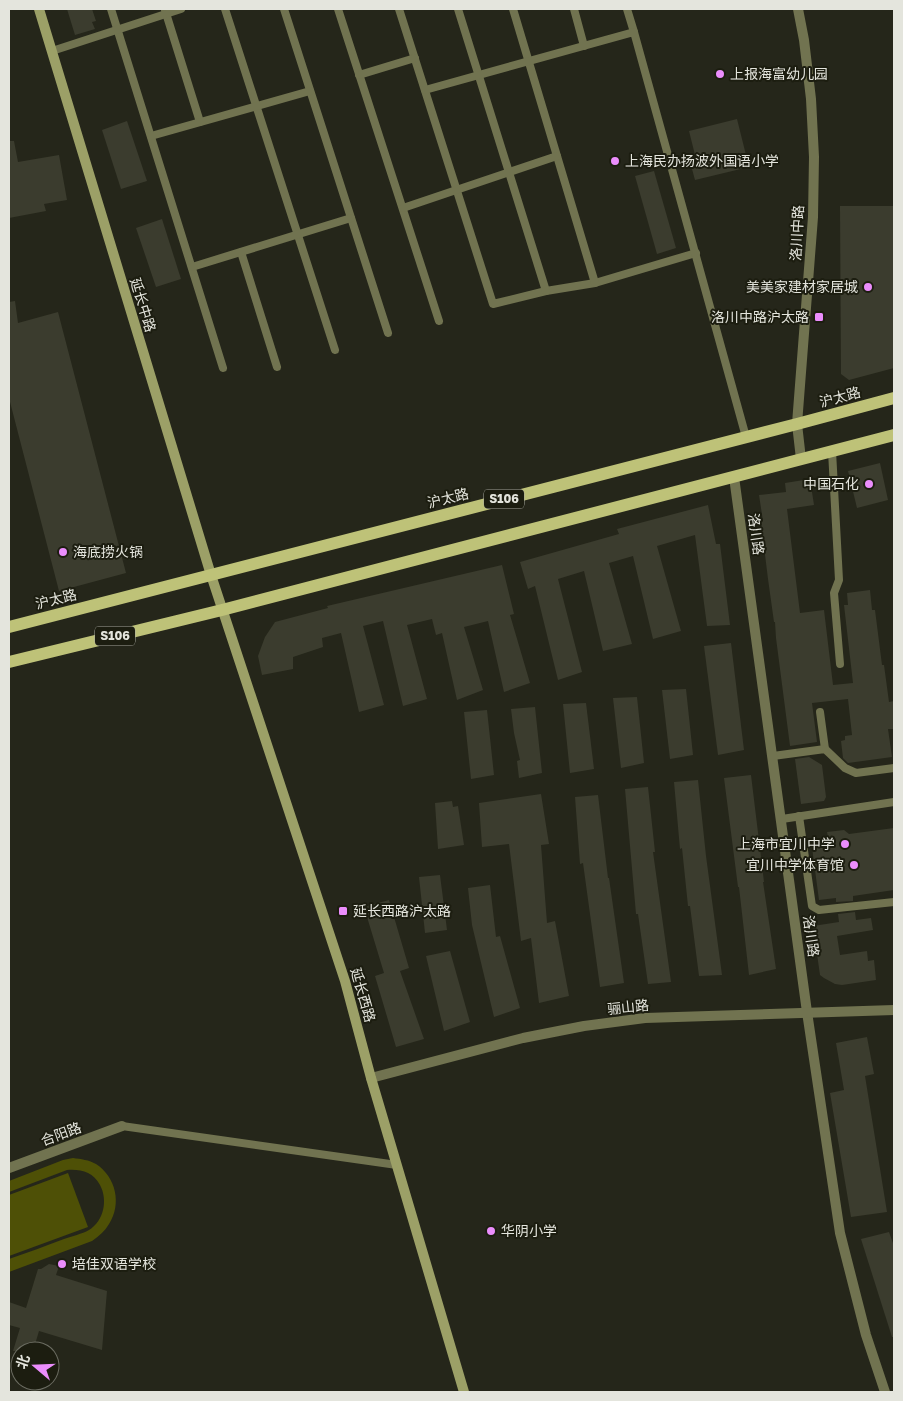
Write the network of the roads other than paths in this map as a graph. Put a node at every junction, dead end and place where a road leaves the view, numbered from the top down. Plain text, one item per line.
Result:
1 (39, 9) edge
2 (111, 9) edge
3 (181, 9) edge
4 (225, 9) edge
5 (284, 9) edge
6 (338, 9) edge
7 (399, 9) edge
8 (458, 9) edge
9 (513, 9) edge
10 (574, 9) edge
11 (627, 9) edge
12 (798, 9) edge
13 (165, 11) edge
14 (118, 29) junction
15 (634, 32) junction
16 (584, 46) junction
17 (52, 51) junction
18 (415, 58) junction
19 (529, 61) junction
20 (359, 74) junction
21 (479, 75) junction
22 (425, 90) junction
23 (310, 91) junction
24 (256, 106) junction
25 (200, 122) junction
26 (151, 136) junction
27 (557, 156) junction
28 (509, 173) junction
29 (457, 190) junction
30 (402, 208) junction
31 (351, 218) junction
32 (298, 234) junction
33 (240, 252) junction
34 (696, 253) junction
35 (192, 267) junction
36 (595, 283) junction
37 (546, 291) junction
38 (439, 321) dead end
39 (388, 333) dead end
40 (335, 350) dead end
41 (277, 367) dead end
42 (223, 368) dead end
43 (894, 398) edge
44 (798, 424) junction
45 (894, 435) edge
46 (746, 437) junction
47 (832, 451) junction
48 (802, 459) junction
49 (734, 477) junction
50 (211, 575) junction
51 (222, 610) junction
52 (9, 627) edge
53 (9, 662) edge
54 (840, 664) dead end
55 (820, 712) dead end
56 (825, 749) junction
57 (773, 756) junction
58 (894, 768) edge
59 (894, 802) edge
60 (799, 816) junction
61 (782, 819) junction
62 (894, 902) edge
63 (894, 1010) edge
64 (807, 1012) junction
65 (371, 1078) junction
66 (122, 1126) joint
67 (397, 1165) junction
68 (9, 1168) edge
69 (464, 1392) edge
70 (885, 1392) edge

1 - 17 street, 延长中路
2 - 14 lane
3 - 13 lane
4 - 24 lane
5 - 23 lane
6 - 20 lane
7 - 18 lane
8 - 21 lane
9 - 19 lane
10 - 16 lane
11 - 15 lane
12 - 44 street, 洛川中路
13 - 14 lane
13 - 25 lane
14 - 17 lane
14 - 26 lane
15 - 16 lane
15 - 34 lane
16 - 19 lane
17 - 50 street, 延长中路
18 - 20 lane
18 - 22 lane
19 - 21 lane
19 - 27 lane
20 - 30 lane
21 - 22 lane
21 - 28 lane
22 - 29 lane
23 - 24 lane
23 - 31 lane
24 - 25 lane
24 - 32 lane
25 - 26 lane
26 - 35 lane
27 - 28 lane
27 - 36 lane
28 - 29 lane
28 - 37 lane
29 - 30 lane
29 - 37 lane
30 - 38 lane
31 - 32 lane
31 - 39 lane
32 - 33 lane
32 - 40 lane
33 - 35 lane
33 - 41 lane
34 - 36 lane
34 - 46 lane
35 - 42 lane
36 - 37 lane
43 - 44 main road, 沪太路 / S106
44 - 46 main road, 沪太路 / S106
44 - 48 street, 洛川中路
45 - 47 main road, S106
46 - 50 main road, 沪太路 / S106
47 - 48 main road, S106
47 - 54 lane
48 - 49 main road, S106
49 - 51 main road, S106
49 - 57 street, 洛川路
50 - 51 street, 延长中路
50 - 52 main road, 沪太路 / S106
51 - 53 main road, S106
51 - 65 street, 延长西路
55 - 56 lane
56 - 57 lane
56 - 58 lane
57 - 61 street, 洛川路
59 - 60 lane
60 - 61 lane
60 - 62 lane
61 - 64 street, 洛川路
63 - 64 street, 骊山路
64 - 65 street, 骊山路
64 - 70 street, 洛川路
65 - 67 street, 延长西路
66 - 67 lane
66 - 68 street, 合阳路
67 - 69 street, 延长西路

